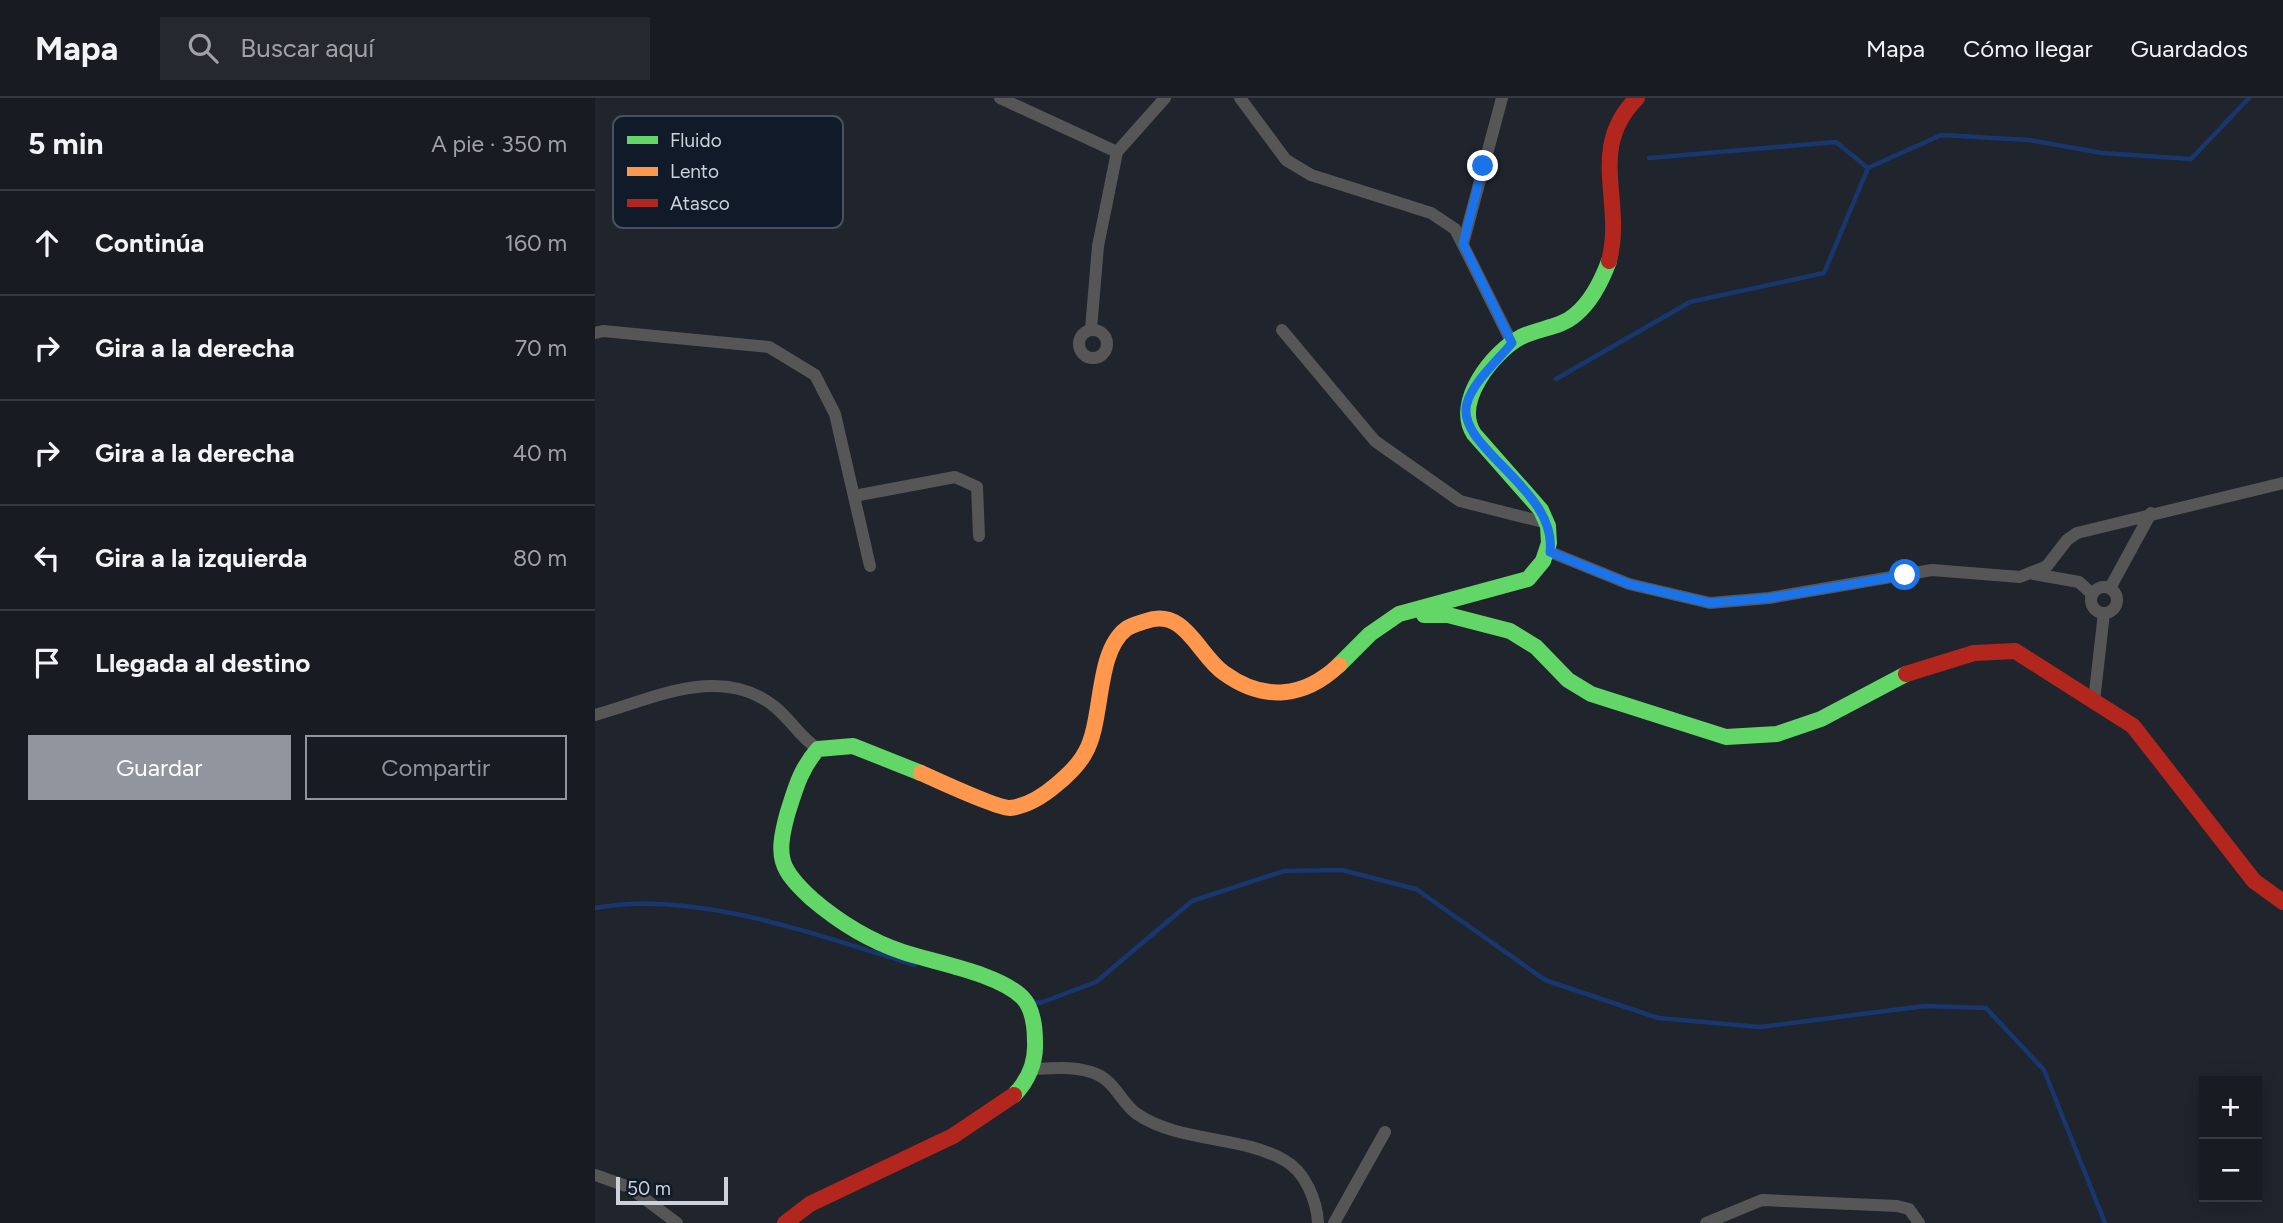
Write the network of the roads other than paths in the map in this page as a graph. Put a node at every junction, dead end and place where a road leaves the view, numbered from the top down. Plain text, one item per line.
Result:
1 (1000, 98) edge
2 (1165, 98) edge
3 (1240, 98) edge
4 (1502, 98) edge
5 (1637, 98) edge
6 (1117, 152) junction
7 (1463, 244) junction
8 (1091, 329) dead end
9 (1282, 330) dead end
10 (595, 333) edge
11 (1512, 343) junction
12 (2283, 483) edge
13 (854, 496) junction
14 (2151, 513) junction
15 (1548, 523) junction
16 (979, 536) dead end
17 (1550, 552) junction
18 (870, 566) dead end
19 (2034, 574) junction
20 (2110, 588) junction
21 (2092, 594) junction
22 (2104, 613) junction
23 (1399, 614) junction
24 (2094, 701) junction
25 (595, 715) edge
26 (817, 749) junction
27 (2283, 902) edge
28 (1033, 1069) junction
29 (1385, 1132) dead end
30 (595, 1175) edge
31 (1321, 1220) edge
32 (677, 1223) edge
33 (785, 1223) edge
34 (1334, 1223) edge
35 (1706, 1223) edge
36 (1919, 1223) edge

1 - 6 street
2 - 6 street
3 - 7 street
4 - 7 street
5 - 11 street
6 - 8 street
7 - 11 street
9 - 15 street
10 - 13 street
11 - 15 street
12 - 14 street
13 - 16 street
13 - 18 street
14 - 19 street
14 - 20 street
15 - 17 street
17 - 19 street
17 - 23 street
19 - 21 street
20 - 21 street
20 - 22 street
21 - 22 street
22 - 24 street
23 - 24 street
23 - 26 street
24 - 27 street
25 - 26 street
26 - 28 street
28 - 31 street
28 - 33 street
29 - 34 street
30 - 32 street
35 - 36 street

